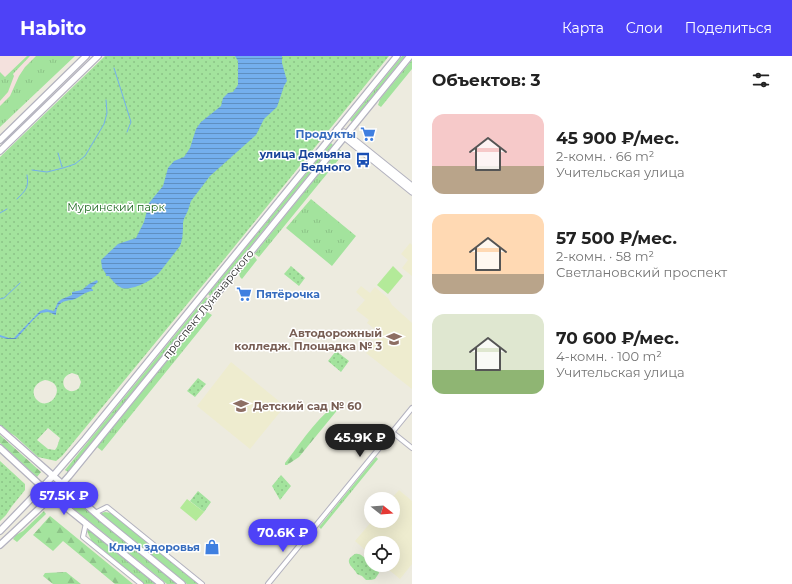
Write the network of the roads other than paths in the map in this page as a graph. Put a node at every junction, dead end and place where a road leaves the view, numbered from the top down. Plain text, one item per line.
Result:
1 (86, 56) edge
2 (98, 56) edge
3 (397, 56) edge
4 (410, 56) edge
5 (338, 129) junction
6 (345, 135) junction
7 (0, 140) edge
8 (0, 151) edge
9 (412, 186) edge
10 (412, 192) edge
11 (412, 408) edge
12 (0, 429) edge
13 (392, 432) junction
14 (0, 448) edge
15 (412, 448) edge
16 (53, 476) junction
17 (62, 484) junction
18 (43, 488) junction
19 (52, 496) junction
20 (95, 513) junction
21 (86, 523) junction
22 (0, 531) edge
23 (0, 545) edge
24 (141, 584) edge
25 (161, 584) edge
26 (182, 584) edge
27 (202, 584) edge
28 (268, 584) edge

1 - 7 main road
2 - 8 main road
3 - 5 main road, проспект Луначарского
4 - 6 main road, проспект Луначарского
5 - 6 street
5 - 16 main road, проспект Луначарского
6 - 9 street
6 - 10 street
6 - 17 main road, проспект Луначарского
11 - 13 street
12 - 16 main road
13 - 15 street
13 - 28 street
14 - 18 main road
16 - 17 main road
16 - 18 main road, проспект Луначарского
17 - 19 main road, проспект Луначарского
17 - 20 main road
18 - 19 main road
18 - 22 main road, проспект Луначарского
19 - 21 main road
19 - 23 main road, проспект Луначарского
20 - 26 main road
20 - 27 street
21 - 24 street
21 - 25 main road

